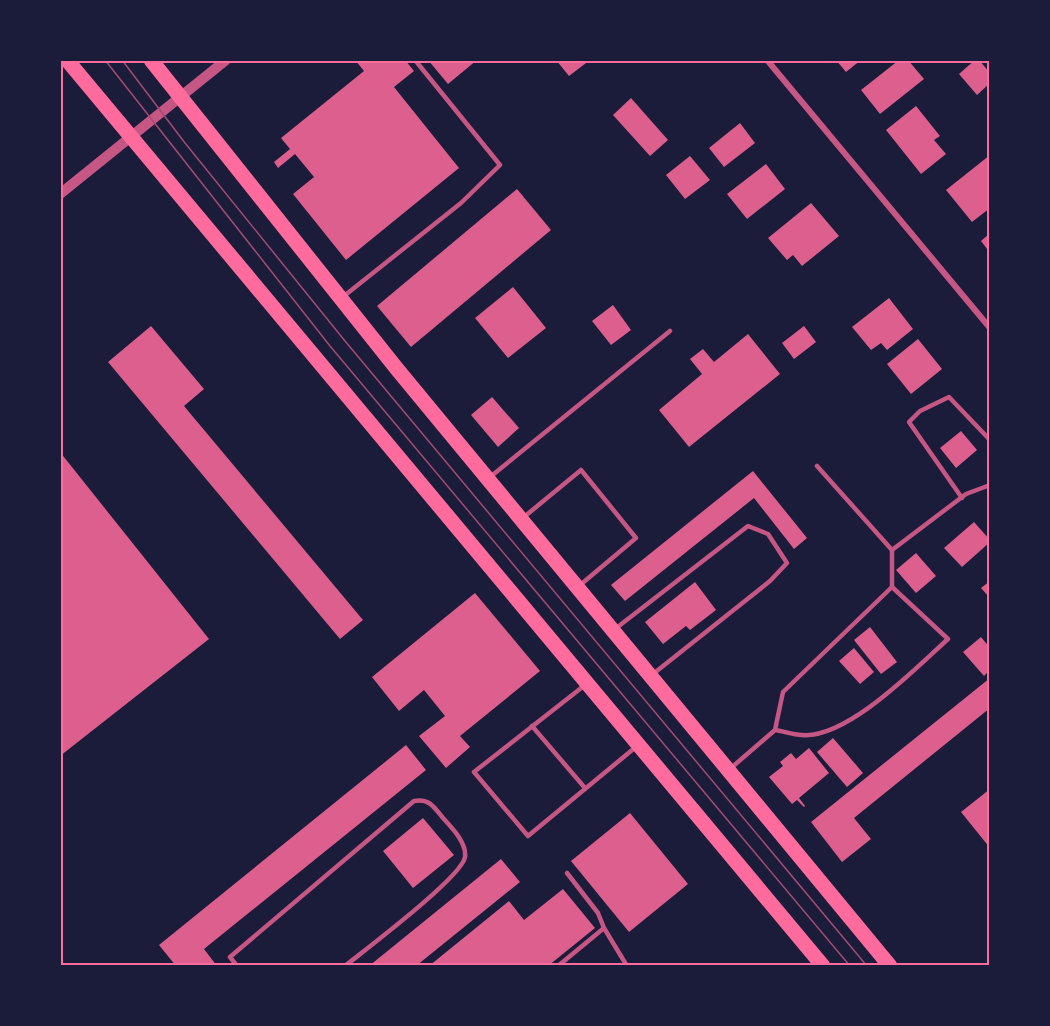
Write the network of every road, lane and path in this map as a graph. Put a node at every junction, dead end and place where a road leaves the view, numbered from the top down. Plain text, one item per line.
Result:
1 (67, 60) edge
2 (151, 60) edge
3 (226, 60) edge
4 (415, 60) edge
5 (766, 60) edge
6 (180, 97) junction
7 (131, 137) junction
8 (60, 194) edge
9 (341, 299) junction
10 (990, 328) edge
11 (670, 331) dead end
12 (990, 440) edge
13 (817, 466) dead end
14 (488, 478) junction
15 (990, 484) edge
16 (962, 498) junction
17 (521, 520) junction
18 (892, 550) junction
19 (892, 587) junction
20 (578, 588) junction
21 (613, 631) junction
22 (650, 676) junction
23 (587, 683) junction
24 (532, 726) junction
25 (775, 730) junction
26 (639, 745) junction
27 (728, 770) junction
28 (585, 788) junction
29 (567, 873) dead end
30 (604, 928) junction
31 (237, 966) edge
32 (345, 966) edge
33 (558, 966) edge
34 (627, 966) edge
35 (823, 966) edge
36 (890, 966) edge

1 - 7 main road
2 - 6 main road
3 - 6 street
4 - 9 lane
5 - 10 street
6 - 7 street
6 - 9 main road
7 - 8 street
7 - 23 main road
9 - 14 main road
11 - 14 lane
12 - 16 lane
13 - 18 lane
14 - 17 main road
15 - 16 lane
16 - 18 lane
17 - 20 main road
17 - 20 lane
18 - 19 lane
19 - 25 lane
19 - 25 lane
20 - 21 main road
21 - 22 main road
21 - 22 lane
22 - 27 main road
23 - 24 lane
23 - 26 main road
24 - 28 lane
24 - 28 lane
25 - 27 lane
26 - 28 lane
26 - 35 main road
27 - 36 main road
29 - 30 lane
30 - 33 lane
30 - 34 lane
31 - 32 lane

